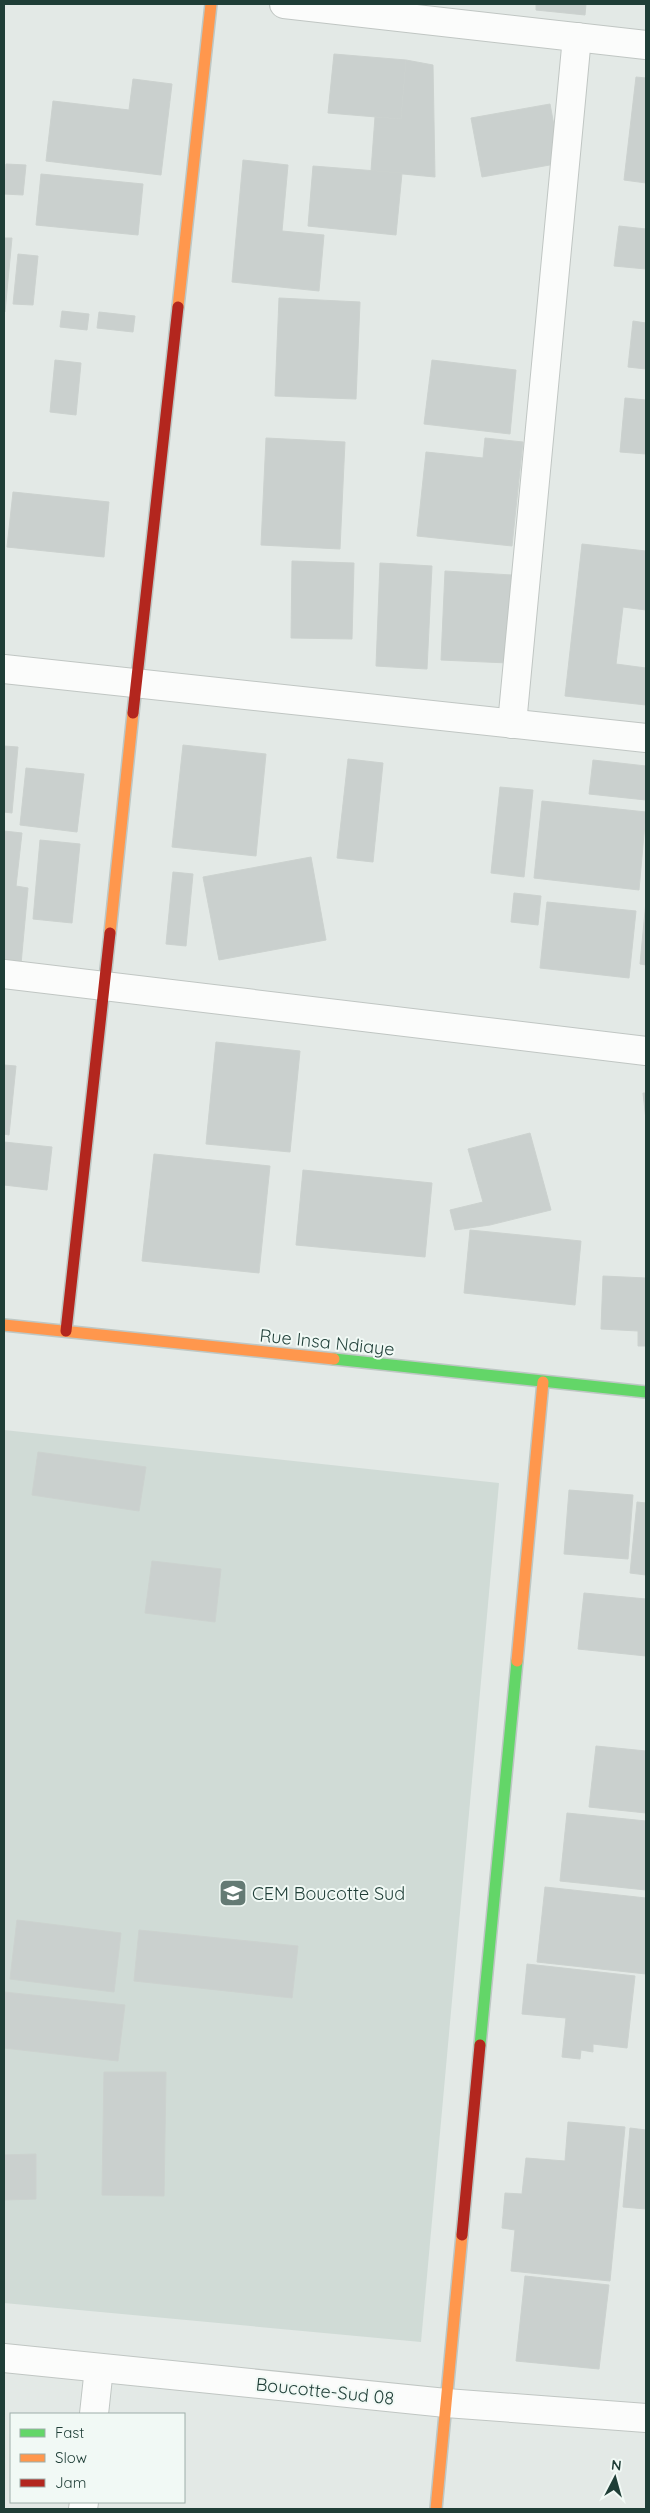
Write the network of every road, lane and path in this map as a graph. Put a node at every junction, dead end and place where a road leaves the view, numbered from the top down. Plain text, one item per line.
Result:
1 (211, 4) edge
2 (284, 4) edge
3 (576, 37) junction
4 (646, 45) edge
5 (4, 669) edge
6 (135, 683) junction
7 (512, 724) junction
8 (646, 738) edge
9 (4, 974) edge
10 (103, 985) junction
11 (646, 1051) edge
12 (4, 1325) edge
13 (66, 1331) junction
14 (543, 1382) junction
15 (646, 1392) edge
16 (4, 2358) edge
17 (99, 2368) junction
18 (446, 2403) junction
19 (94, 2413) edge
20 (646, 2418) edge
21 (436, 2509) edge

1 - 6 street
2 - 3 street
3 - 4 street
3 - 7 street
5 - 6 street
6 - 7 street
6 - 10 street
7 - 8 street
9 - 10 street
10 - 11 street
10 - 13 street
12 - 13 street, Rue Insa Ndiaye
13 - 14 street, Rue Insa Ndiaye
14 - 15 street, Rue Insa Ndiaye
14 - 18 street
16 - 17 street, Boucotte-Sud 08
17 - 18 street, Boucotte-Sud 08
17 - 19 street
18 - 20 street, Boucotte-Sud 08
18 - 21 street

